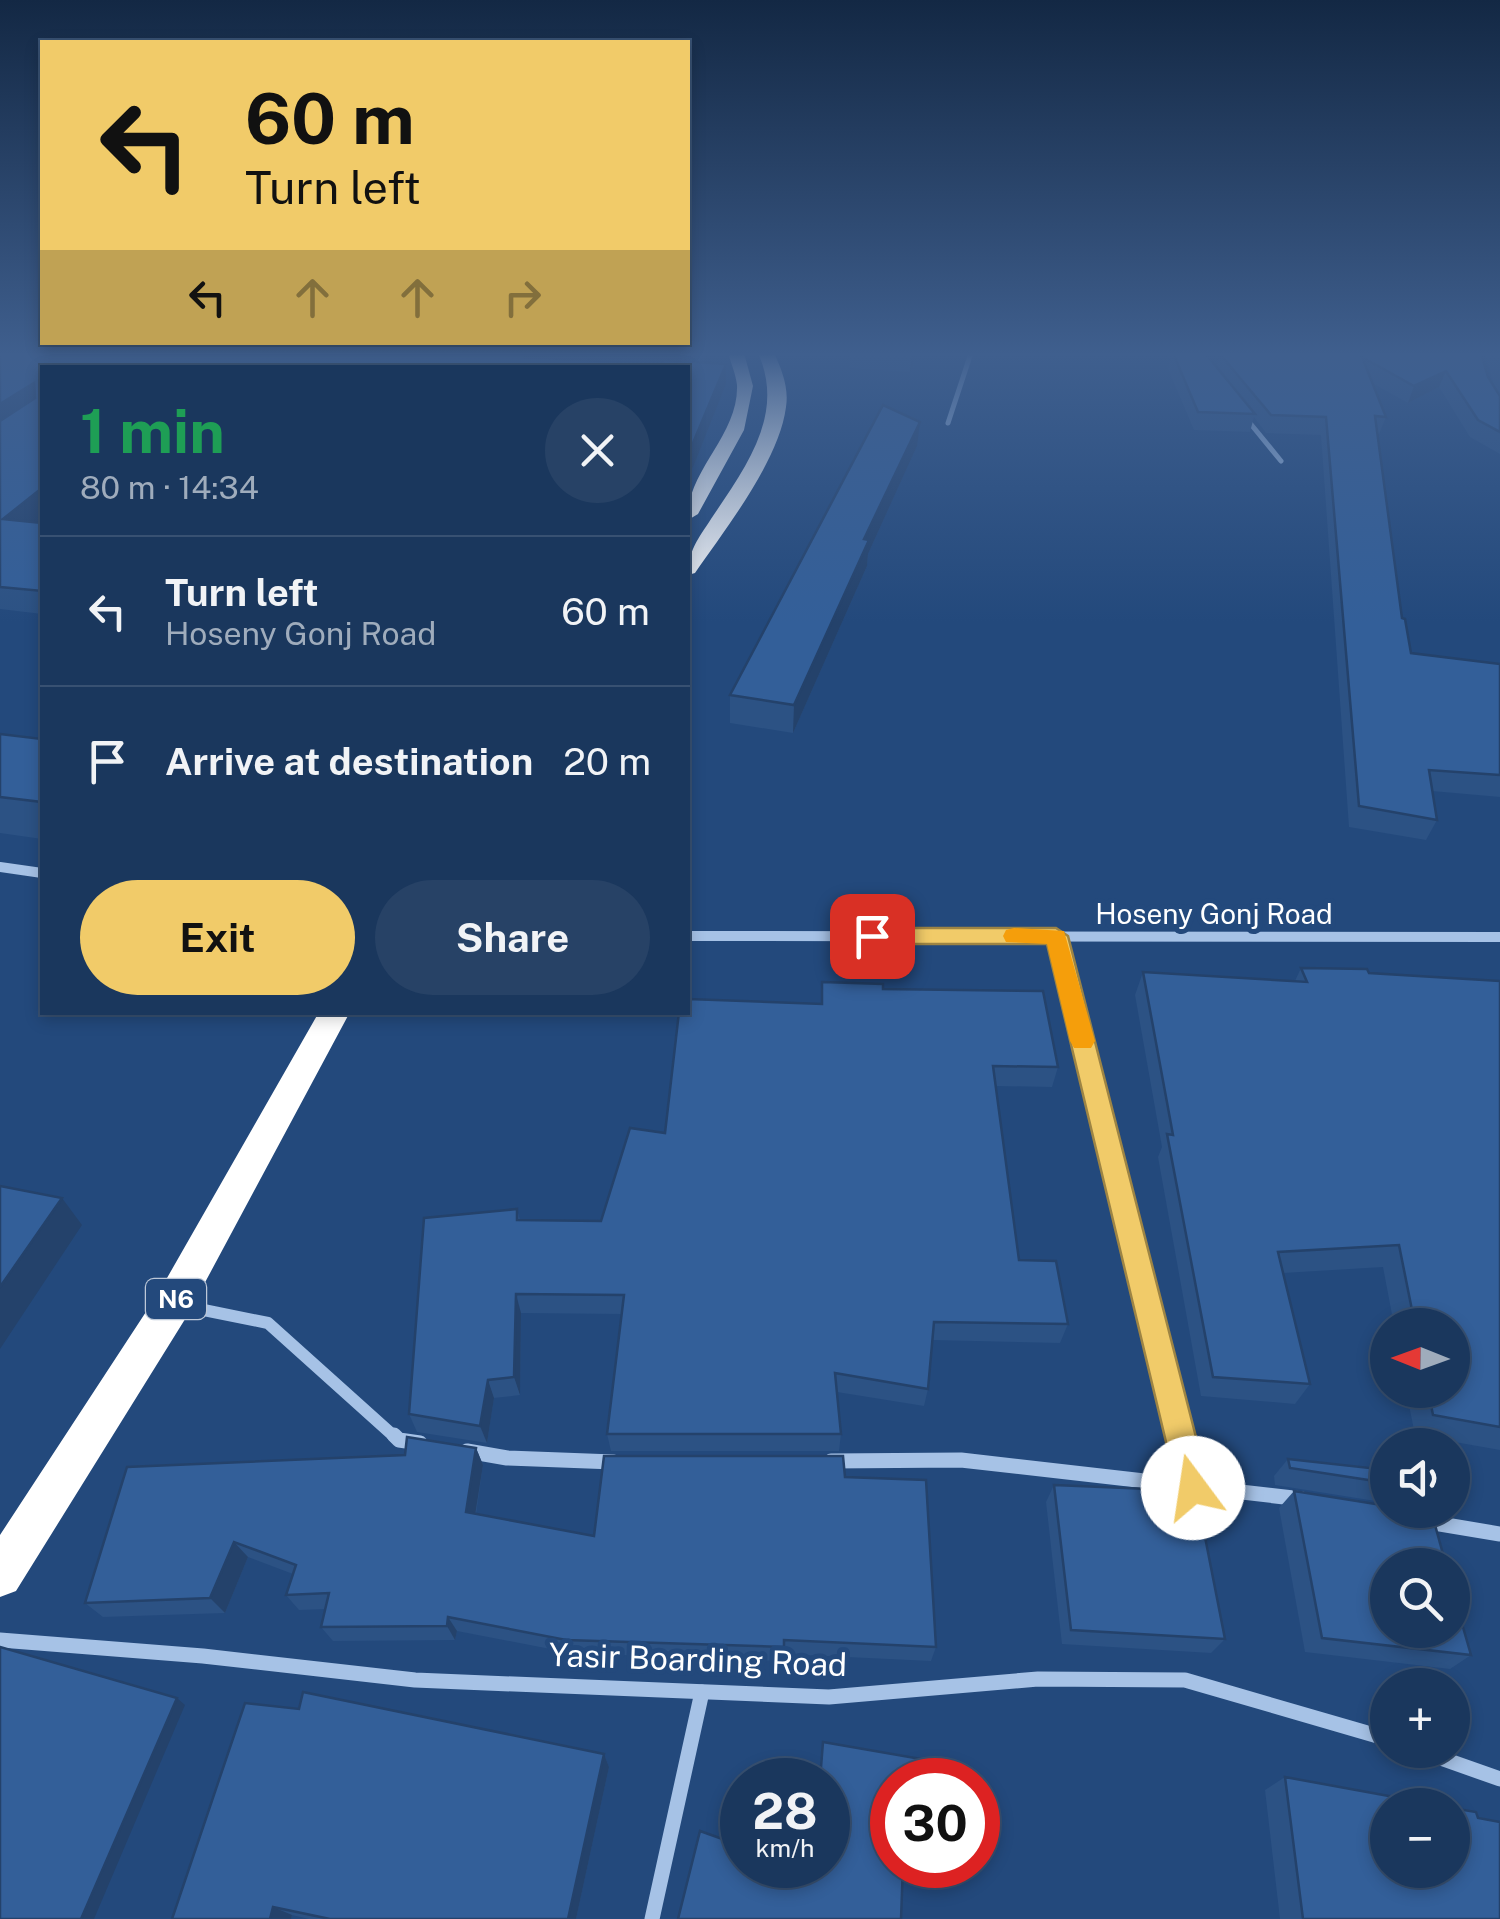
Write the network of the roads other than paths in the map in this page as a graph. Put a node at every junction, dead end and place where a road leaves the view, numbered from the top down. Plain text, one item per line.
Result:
1 (728, 443) edge
2 (765, 443) edge
3 (1266, 443) edge
4 (1281, 462) dead end
5 (690, 510) edge
6 (690, 566) edge
7 (0, 867) edge
8 (40, 873) edge
9 (690, 936) edge
10 (1056, 936) junction
11 (1500, 937) edge
12 (333, 1015) edge
13 (173, 1304) junction
14 (435, 1446) edge
15 (453, 1449) edge
16 (623, 1462) edge
17 (810, 1462) edge
18 (1193, 1488) junction
19 (1323, 1503) edge
20 (1465, 1528) edge
21 (1500, 1534) edge
22 (0, 1575) edge
23 (0, 1640) edge
24 (702, 1692) junction
25 (1370, 1734) edge
26 (1469, 1768) edge
27 (1500, 1779) edge
28 (652, 1919) edge

1 - 5 highway
2 - 6 highway
3 - 4 lane
7 - 8 street
9 - 10 street, Hoseny Gonj Road
10 - 11 street, Hoseny Gonj Road
10 - 18 street
12 - 13 highway, N6
13 - 14 street
13 - 22 highway, N6
15 - 16 street
17 - 18 street
18 - 19 street
20 - 21 street
23 - 24 street, Yasir Boarding Road
24 - 25 street, Yasir Boarding Road
24 - 28 street
26 - 27 street

